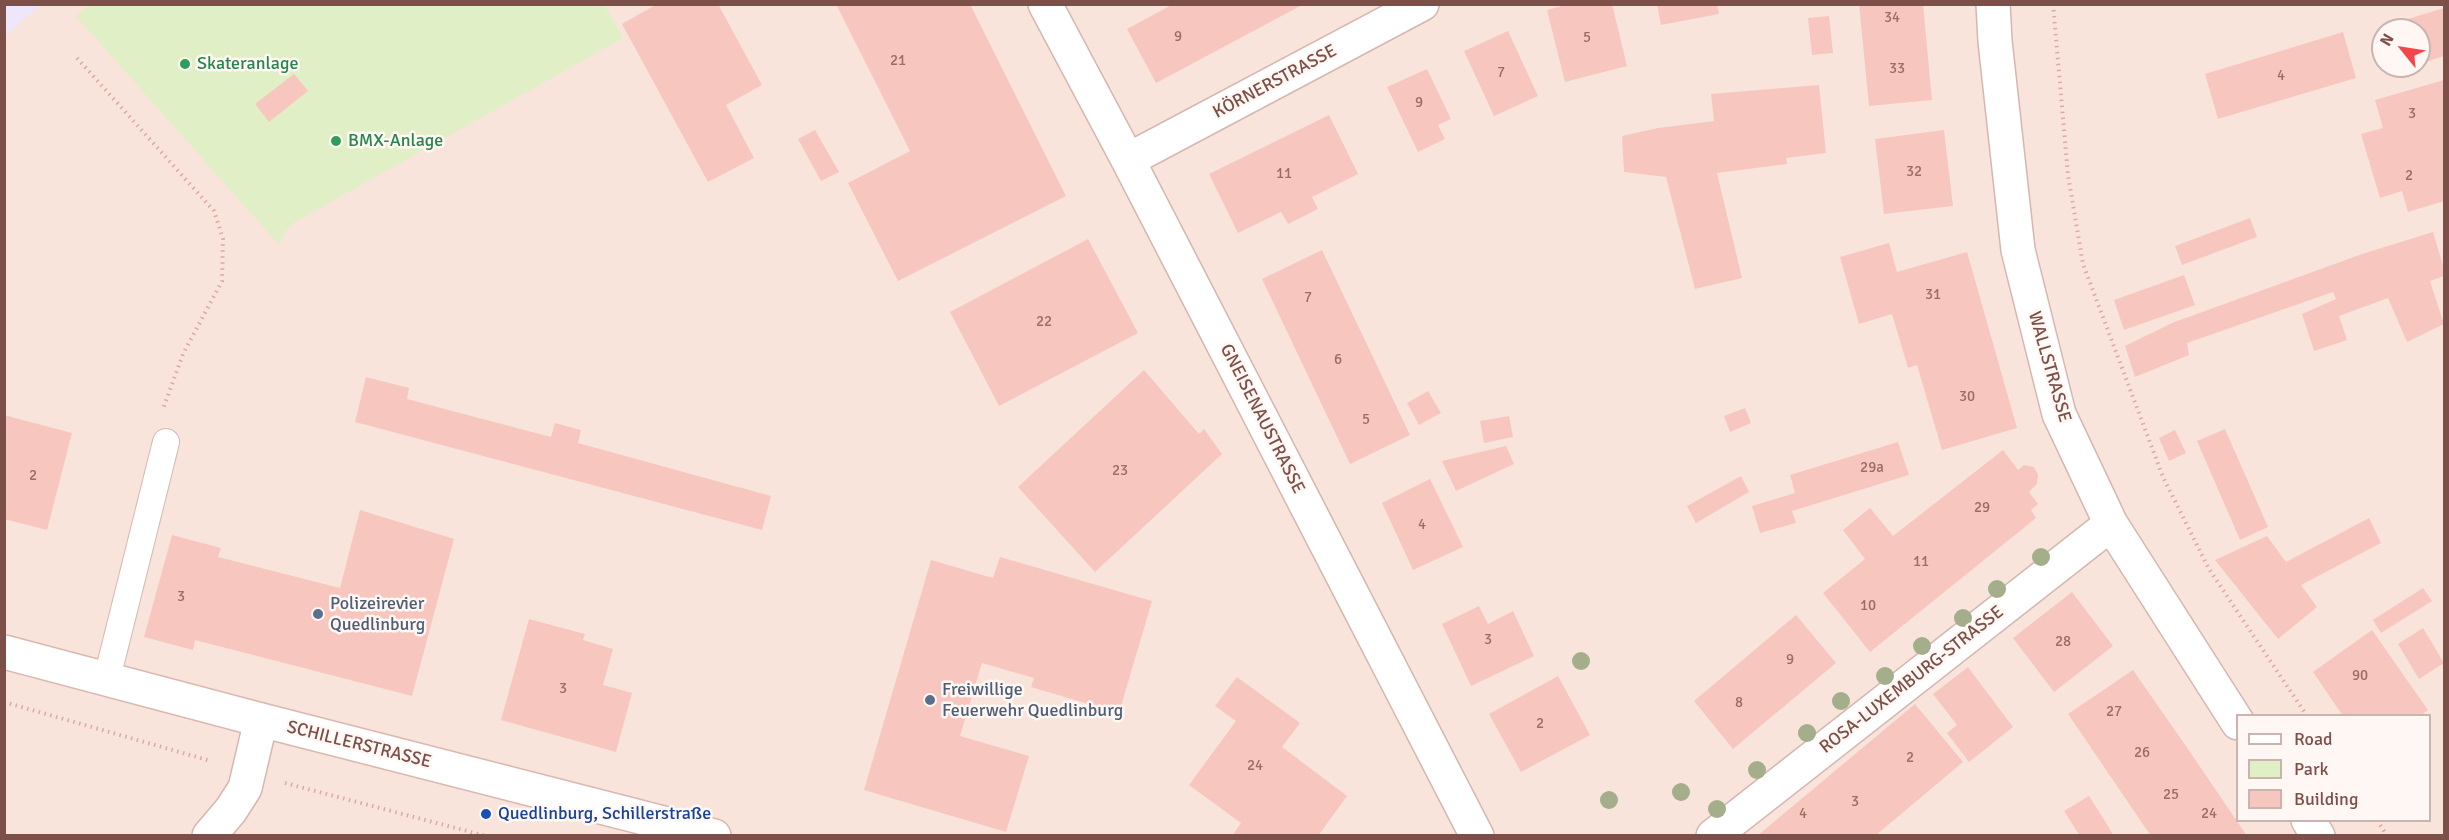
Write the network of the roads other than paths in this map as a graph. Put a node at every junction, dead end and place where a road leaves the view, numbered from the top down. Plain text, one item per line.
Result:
1 (1045, 4) edge
2 (1422, 4) edge
3 (1993, 4) edge
4 (1128, 160) junction
5 (166, 442) road end
6 (2111, 524) junction
7 (4, 652) edge
8 (106, 678) junction
9 (261, 720) junction
10 (2236, 720) edge
11 (2309, 822) edge
12 (210, 836) edge
13 (714, 836) edge
14 (1477, 836) edge
15 (1713, 836) edge
16 (2318, 836) edge

1 - 4 street, GNEISENAUSTRASSE
2 - 4 street, KÖRNERSTRASSE
3 - 6 street, WALLSTRASSE
4 - 14 street, GNEISENAUSTRASSE
5 - 8 lane
6 - 10 street, WALLSTRASSE
6 - 15 street, ROSA-LUXEMBURG-STRASSE
7 - 8 street, SCHILLERSTRASSE
8 - 9 street, SCHILLERSTRASSE
9 - 12 street
9 - 13 street, SCHILLERSTRASSE
11 - 16 street

